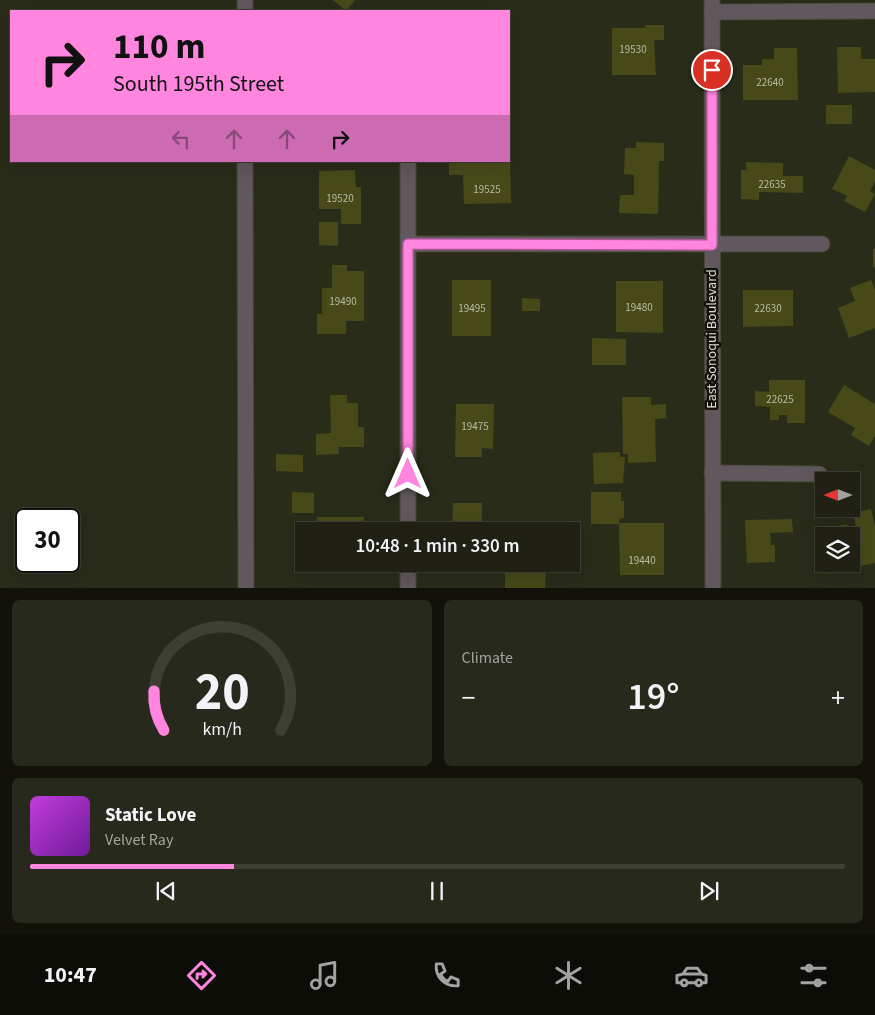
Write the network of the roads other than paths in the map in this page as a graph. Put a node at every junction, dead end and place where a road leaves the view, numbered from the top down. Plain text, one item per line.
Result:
1 (712, 6) edge
2 (875, 11) edge
3 (245, 162) edge
4 (408, 162) edge
5 (408, 244) junction
6 (822, 244) dead end
7 (712, 245) junction
8 (712, 474) junction
9 (815, 474) edge
10 (408, 522) edge
11 (408, 572) edge
12 (246, 588) edge
13 (408, 588) edge
14 (713, 588) edge

1 - 2 street
1 - 7 street, East Sonoqui Boulevard
3 - 12 street
4 - 5 street
5 - 7 street
5 - 10 street
6 - 7 street
7 - 8 street, East Sonoqui Boulevard
8 - 9 street
8 - 14 street, East Sonoqui Boulevard
11 - 13 street

